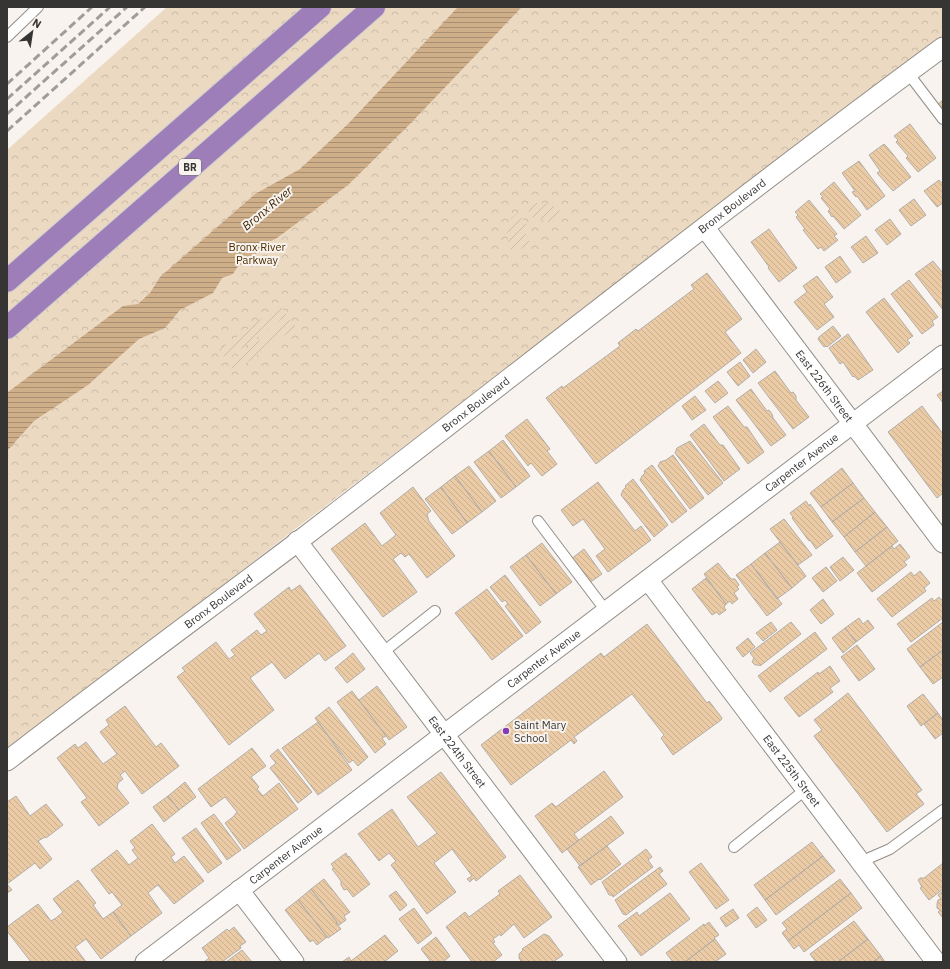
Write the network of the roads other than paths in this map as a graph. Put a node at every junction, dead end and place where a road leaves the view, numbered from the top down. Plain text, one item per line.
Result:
1 (38, 7) edge
2 (320, 7) edge
3 (374, 7) edge
4 (7, 37) edge
5 (943, 47) edge
6 (908, 73) junction
7 (943, 119) edge
8 (705, 228) junction
9 (7, 281) edge
10 (7, 328) edge
11 (943, 355) edge
12 (853, 424) junction
13 (538, 520) dead end
14 (297, 541) junction
15 (943, 543) edge
16 (648, 580) junction
17 (435, 611) dead end
18 (606, 611) junction
19 (382, 653) junction
20 (444, 734) junction
21 (7, 761) edge
22 (805, 790) junction
23 (943, 810) edge
24 (734, 847) dead end
25 (860, 862) junction
26 (239, 890) junction
27 (145, 962) edge
28 (294, 962) edge
29 (617, 962) edge
30 (936, 962) edge

1 - 4 lane
2 - 9 highway
3 - 10 highway, BR
5 - 6 street, Bronx Boulevard
6 - 7 lane
6 - 8 street, Bronx Boulevard
8 - 12 street, East 226th Street
8 - 14 street, Bronx Boulevard
11 - 12 street, Carpenter Avenue
12 - 15 street, East 226th Street
12 - 16 street, Carpenter Avenue
13 - 18 lane
14 - 19 street, East 224th Street
14 - 21 street, Bronx Boulevard
16 - 18 street, Carpenter Avenue
16 - 22 street, East 225th Street
17 - 19 lane
18 - 20 street, Carpenter Avenue
19 - 20 street, East 224th Street
20 - 26 street, Carpenter Avenue
20 - 29 street, East 224th Street
22 - 24 lane
22 - 25 street, East 225th Street
23 - 25 lane
25 - 30 street, East 225th Street
26 - 27 street, Carpenter Avenue
26 - 28 street

